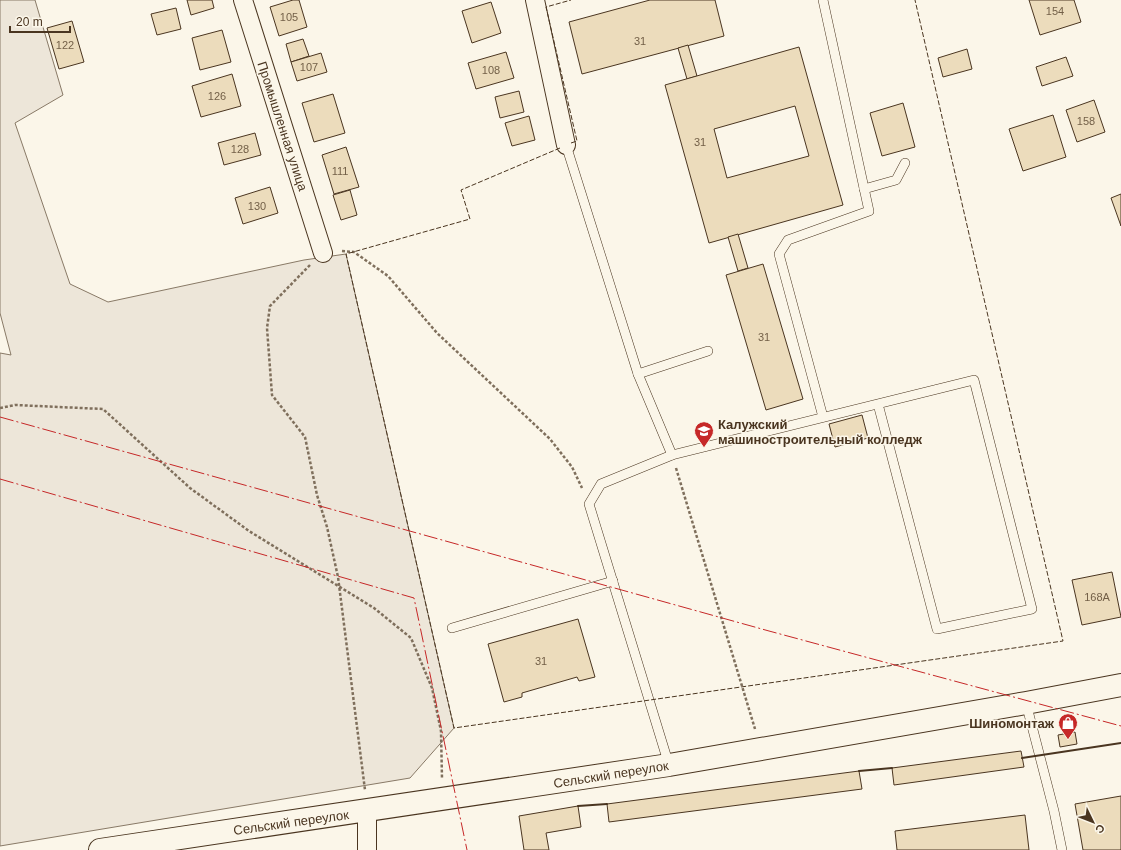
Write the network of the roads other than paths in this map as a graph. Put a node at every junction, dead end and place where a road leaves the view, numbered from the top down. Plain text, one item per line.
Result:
1 (243, 0) edge
2 (535, 0) edge
3 (823, 0) edge
4 (566, 145) joint
5 (905, 163) dead end
6 (864, 189) junction
7 (323, 253) road end
8 (708, 351) dead end
9 (638, 374) junction
10 (878, 404) junction
11 (823, 418) junction
12 (672, 455) junction
13 (613, 581) junction
14 (452, 628) dead end
15 (1121, 685) edge
16 (1026, 703) junction
17 (669, 765) junction
18 (367, 810) junction
19 (100, 850) edge
20 (367, 850) edge
21 (1062, 850) edge

1 - 7 street, Промышленная улица
2 - 4 street
3 - 6 lane
4 - 9 lane
5 - 6 lane
6 - 11 lane
8 - 9 lane
9 - 12 lane
10 - 10 lane
10 - 11 lane
11 - 12 lane
12 - 13 lane
13 - 14 lane
13 - 17 lane
15 - 16 street, Сельский переулок
16 - 17 street, Сельский переулок
16 - 21 lane
17 - 18 street, Сельский переулок
18 - 19 street, Сельский переулок
18 - 20 street

